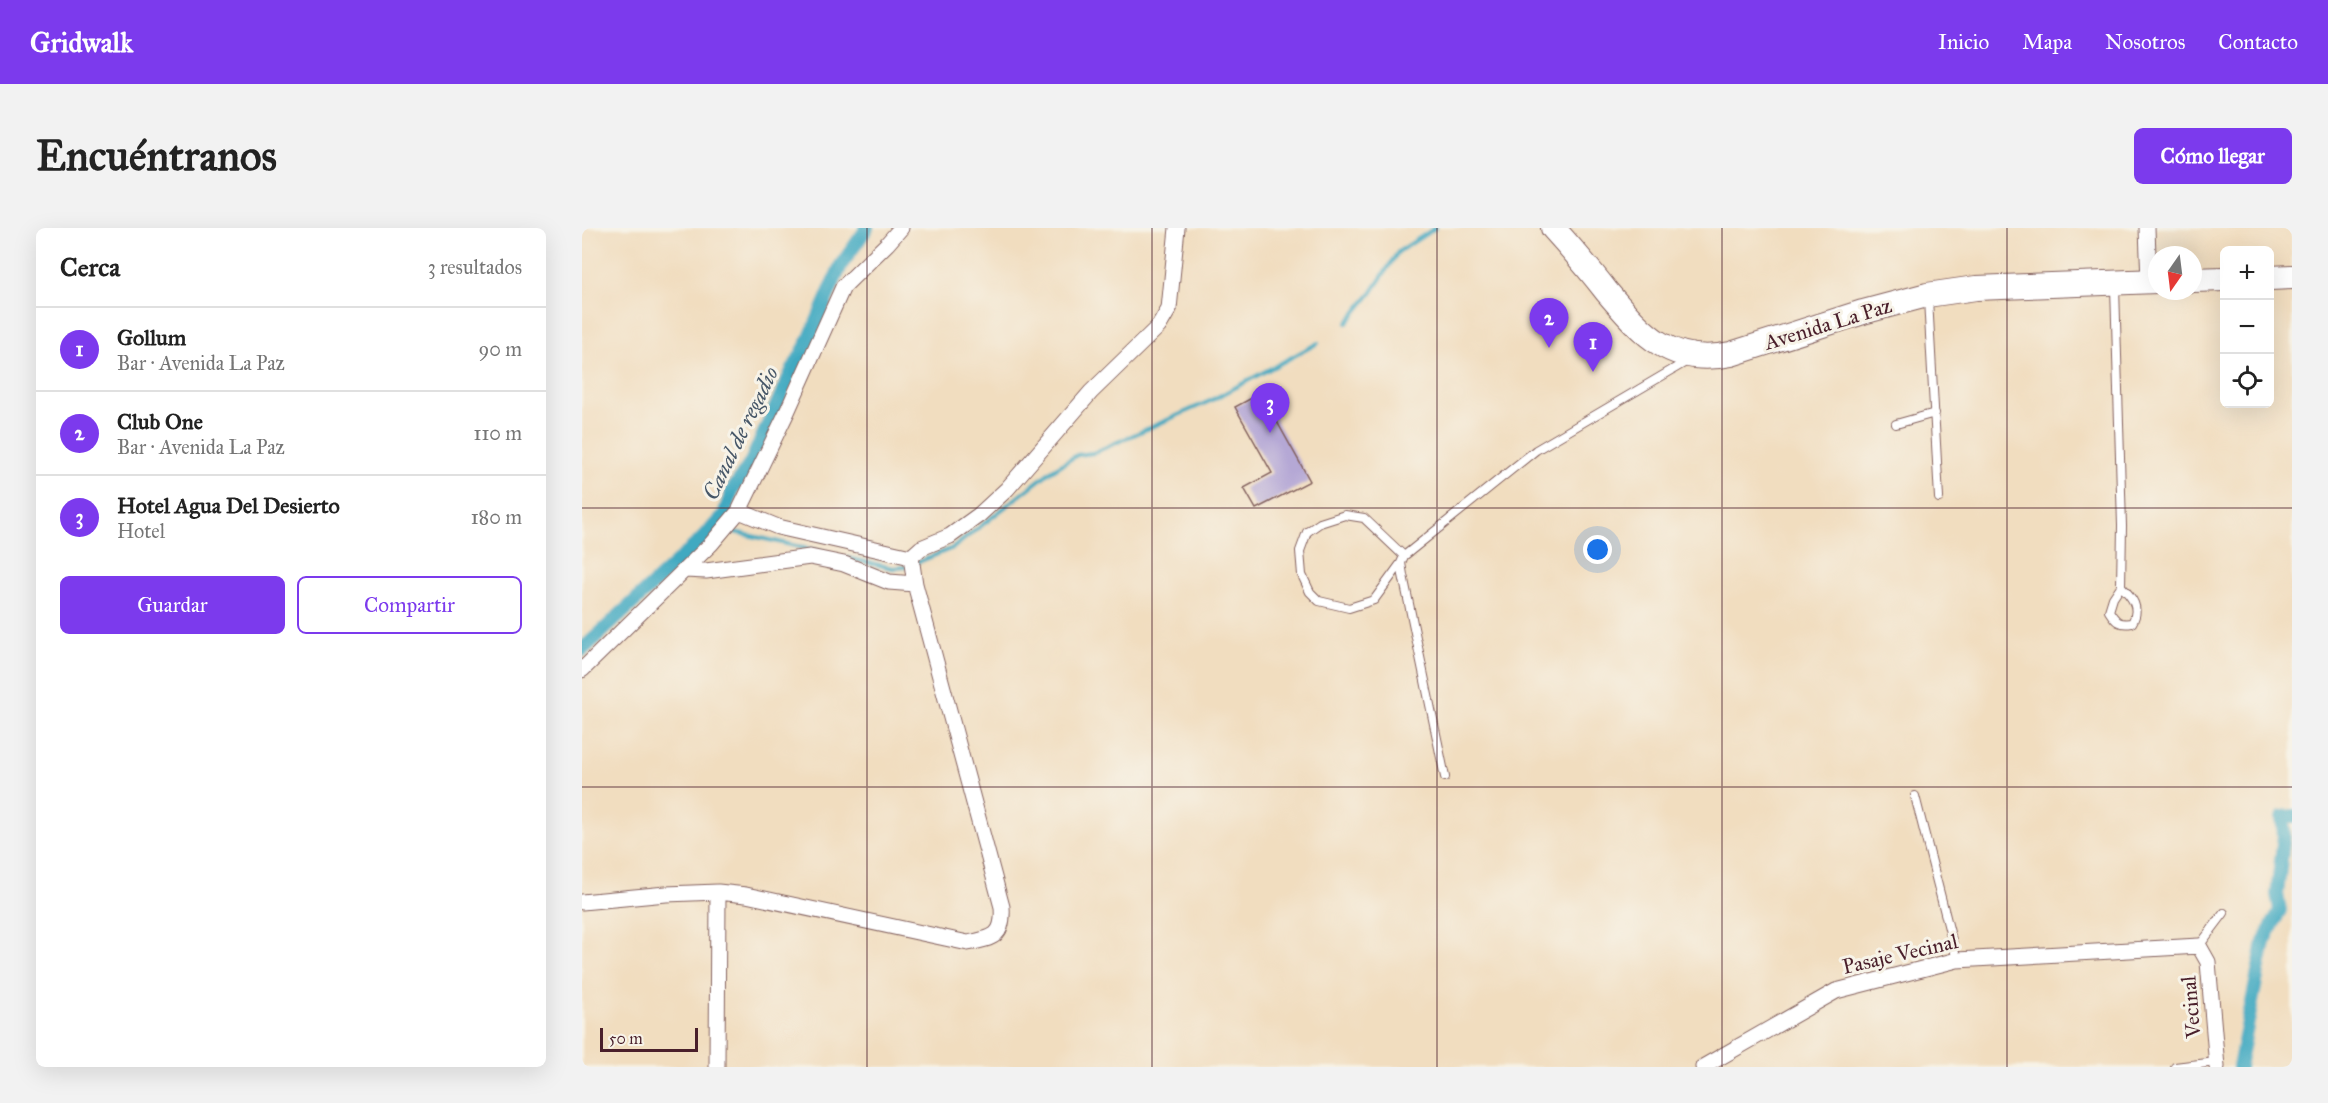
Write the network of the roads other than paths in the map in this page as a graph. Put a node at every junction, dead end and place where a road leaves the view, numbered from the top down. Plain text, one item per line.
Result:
1 (901, 228) edge
2 (1177, 228) edge
3 (1553, 228) edge
4 (2147, 228) edge
5 (2149, 246) edge
6 (2292, 277) edge
7 (2274, 278) edge
8 (2220, 279) edge
9 (2202, 280) edge
10 (2148, 281) edge
11 (2115, 282) junction
12 (1927, 295) junction
13 (1696, 357) junction
14 (1935, 413) junction
15 (1896, 424) dead end
16 (1939, 498) dead end
17 (738, 511) junction
18 (911, 556) junction
19 (1403, 559) junction
20 (685, 570) junction
21 (915, 584) junction
22 (2121, 586) junction
23 (582, 670) edge
24 (1446, 777) dead end
25 (1915, 796) dead end
26 (718, 892) junction
27 (582, 902) edge
28 (2224, 913) dead end
29 (2199, 946) junction
30 (1957, 960) junction
31 (2217, 1064) edge
32 (717, 1067) edge
33 (1703, 1067) edge
34 (2175, 1067) edge

1 - 17 street
2 - 18 street
3 - 13 main road, Avenida La Paz
4 - 5 street
6 - 7 main road
8 - 9 main road
10 - 11 main road, Avenida La Paz
11 - 12 main road, Avenida La Paz
11 - 22 lane
12 - 13 main road, Avenida La Paz
12 - 14 lane
13 - 19 lane
14 - 15 lane
14 - 16 lane
17 - 18 street
17 - 20 street
18 - 21 street
19 - 19 lane
19 - 24 lane
20 - 21 street
20 - 23 street
21 - 26 street
22 - 22 lane
25 - 30 lane
26 - 27 street
26 - 32 street
28 - 29 lane
29 - 30 street, Pasaje Vecinal
29 - 31 street, Vecinal
30 - 33 street, Pasaje Vecinal
31 - 34 lane

